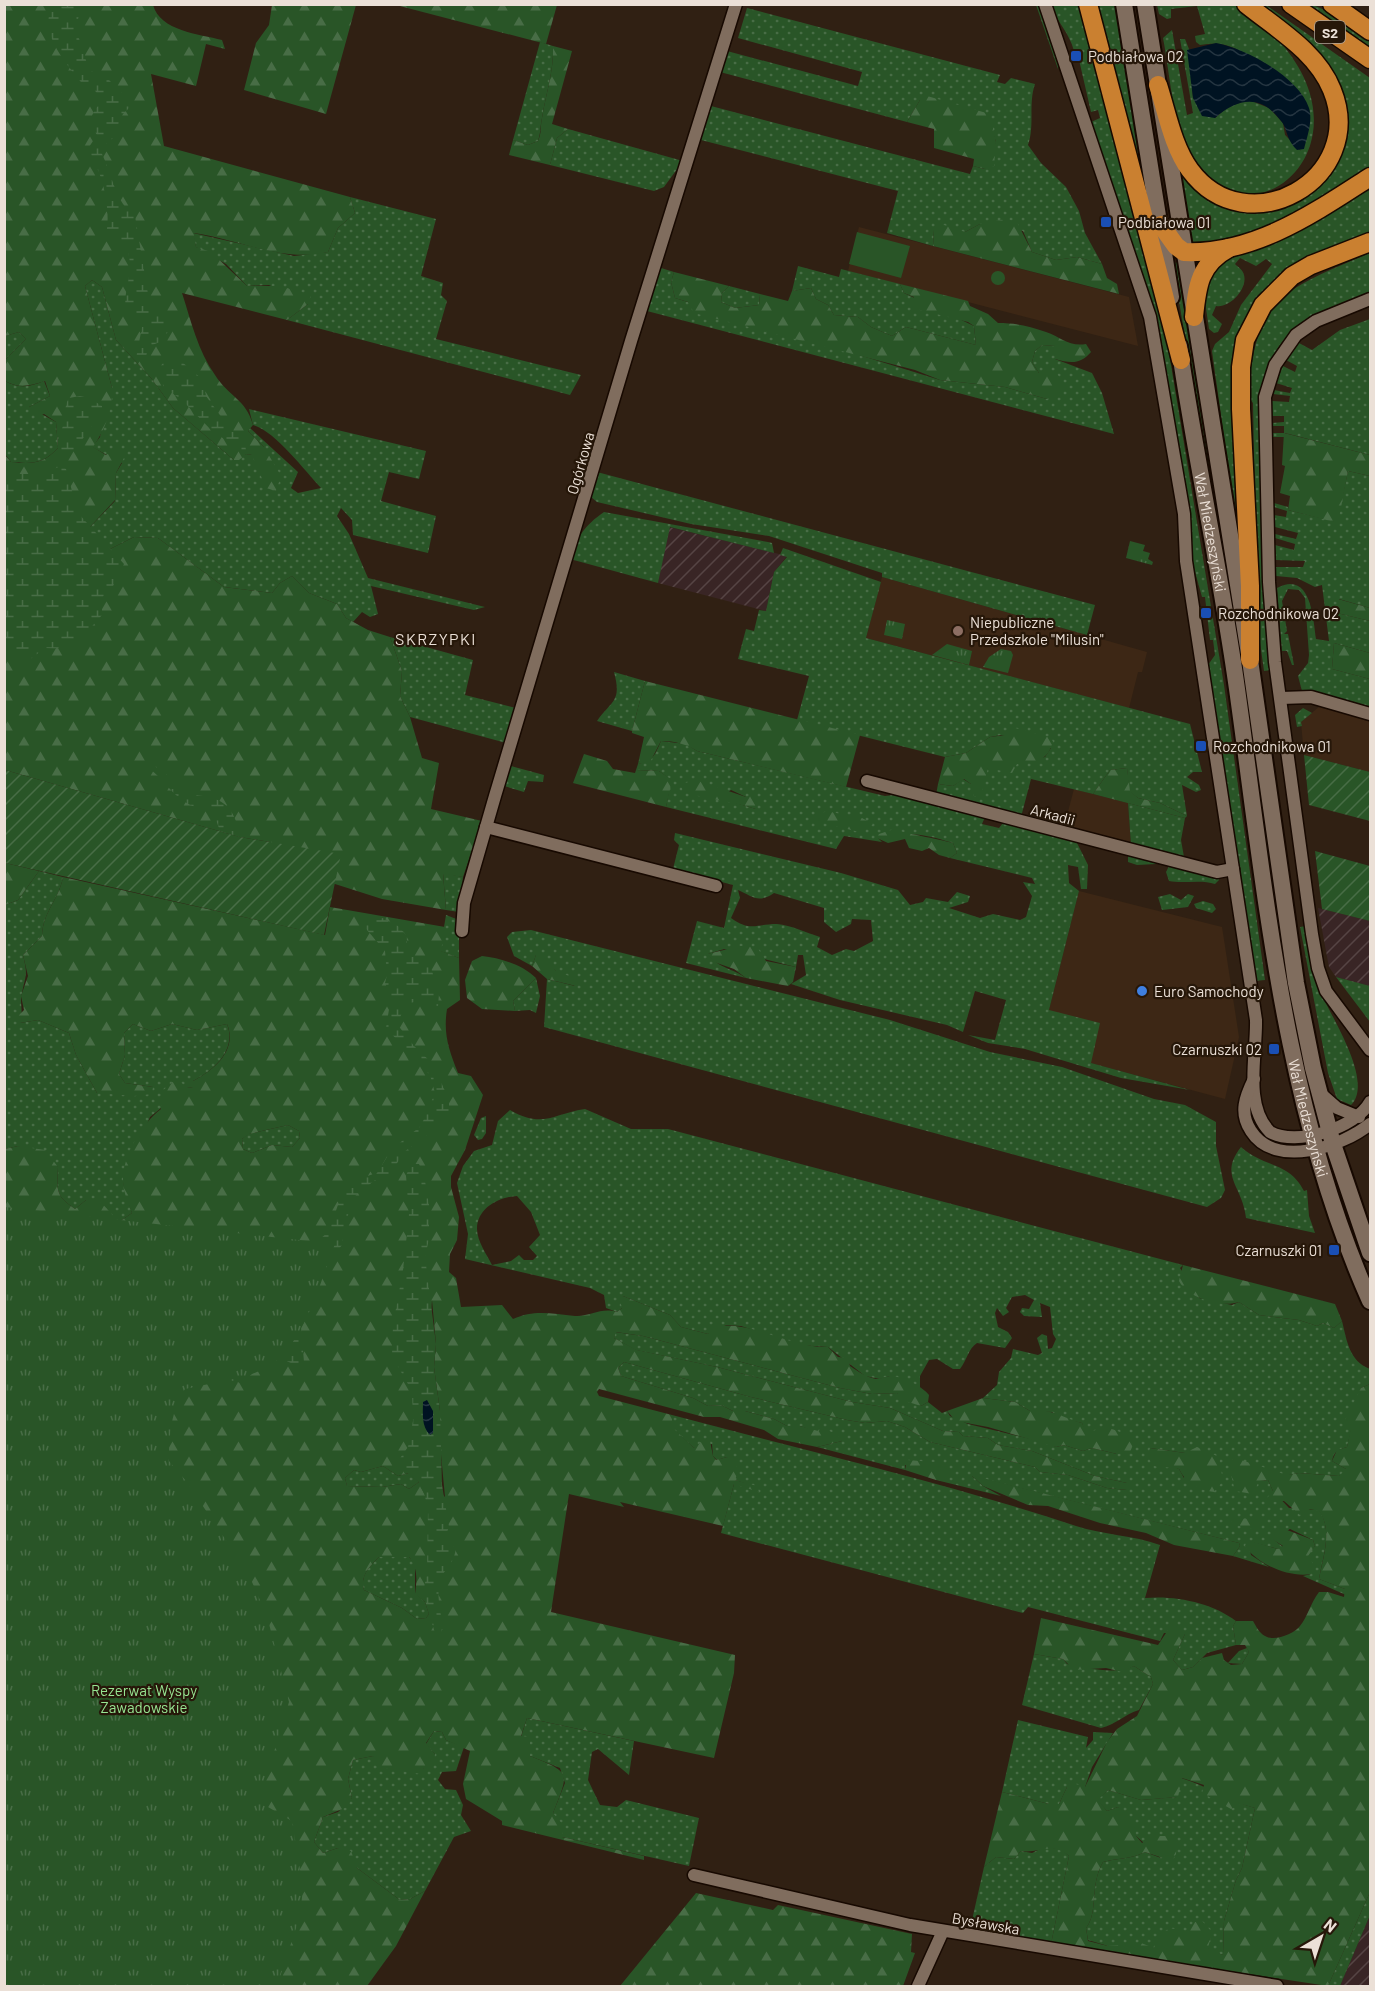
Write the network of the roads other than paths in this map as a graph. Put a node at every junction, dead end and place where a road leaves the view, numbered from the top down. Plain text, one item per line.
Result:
1 (736, 4) edge
2 (1045, 4) edge
3 (1088, 4) edge
4 (1124, 4) edge
5 (1145, 4) edge
6 (1246, 4) edge
7 (1290, 4) edge
8 (1332, 4) edge
9 (1371, 31) edge
10 (1371, 59) edge
11 (1158, 85) junction
12 (1371, 177) edge
13 (1161, 225) junction
14 (1371, 242) edge
15 (1230, 247) junction
16 (1184, 252) junction
17 (1371, 299) edge
18 (1194, 317) junction
19 (1181, 360) junction
20 (1250, 660) junction
21 (1281, 698) junction
22 (1371, 714) edge
23 (867, 781) dead end
24 (486, 826) junction
25 (1233, 869) junction
26 (716, 886) dead end
27 (462, 931) dead end
28 (1371, 1050) edge
29 (1319, 1092) junction
30 (1371, 1102) edge
31 (1359, 1117) junction
32 (1371, 1124) edge
33 (1331, 1137) junction
34 (1314, 1141) junction
35 (1371, 1253) edge
36 (1371, 1300) edge
37 (693, 1875) dead end
38 (943, 1931) junction
39 (918, 1986) edge
40 (1277, 1986) edge

1 - 24 street, Ogórkowa
2 - 25 street, Wał Miedzeszyński
3 - 19 highway
4 - 13 main road, Wał Miedzeszyński
5 - 11 main road, Wał Miedzeszyński
6 - 11 highway
7 - 10 highway, S2
8 - 9 highway, S2
11 - 16 main road, Wał Miedzeszyński
12 - 15 highway
13 - 16 highway
13 - 19 main road, Wał Miedzeszyński
14 - 20 highway
15 - 16 highway
15 - 18 highway
16 - 18 main road, Wał Miedzeszyński
17 - 21 street
18 - 20 main road, Wał Miedzeszyński
19 - 34 main road, Wał Miedzeszyński
20 - 29 main road, Wał Miedzeszyński
21 - 22 street
21 - 28 street
23 - 25 street, Arkadii
24 - 26 street
24 - 27 street, Ogórkowa
25 - 34 street, Wał Miedzeszyński
29 - 31 street
29 - 33 main road, Wał Miedzeszyński
30 - 31 street
31 - 33 street
32 - 33 street
33 - 34 street
33 - 35 main road, Wał Miedzeszyński
34 - 36 main road, Wał Miedzeszyński
37 - 38 street, Bysławska
38 - 39 street
38 - 40 street, Bysławska

